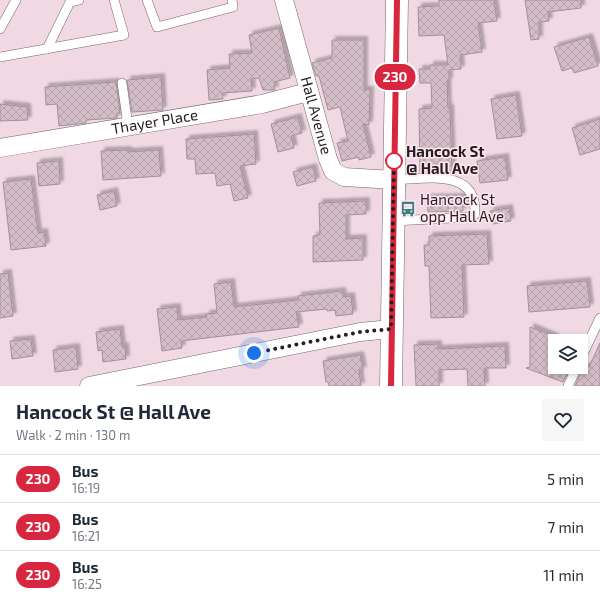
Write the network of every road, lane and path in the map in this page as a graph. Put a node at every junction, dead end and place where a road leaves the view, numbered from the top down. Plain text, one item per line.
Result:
1 (16, 0) edge
2 (79, 0) edge
3 (114, 0) edge
4 (147, 0) edge
5 (232, 0) edge
6 (284, 0) edge
7 (396, 0) edge
8 (0, 29) edge
9 (47, 48) junction
10 (0, 57) edge
11 (122, 83) dead end
12 (308, 92) junction
13 (128, 126) junction
14 (0, 148) edge
15 (394, 180) junction
16 (393, 221) junction
17 (600, 318) edge
18 (391, 329) junction
19 (588, 343) edge
20 (574, 374) edge
21 (89, 386) edge
22 (391, 386) edge
23 (568, 386) edge

1 - 8 lane
2 - 9 lane
3 - 9 lane
4 - 5 lane
6 - 12 street, Hall Avenue
7 - 15 main road
9 - 10 lane
11 - 13 lane
12 - 13 street, Thayer Place
12 - 15 street, Hall Avenue
13 - 14 street, Thayer Place
15 - 16 main road
15 - 16 lane
16 - 18 main road
17 - 19 lane
18 - 21 street
18 - 22 main road
20 - 23 lane

